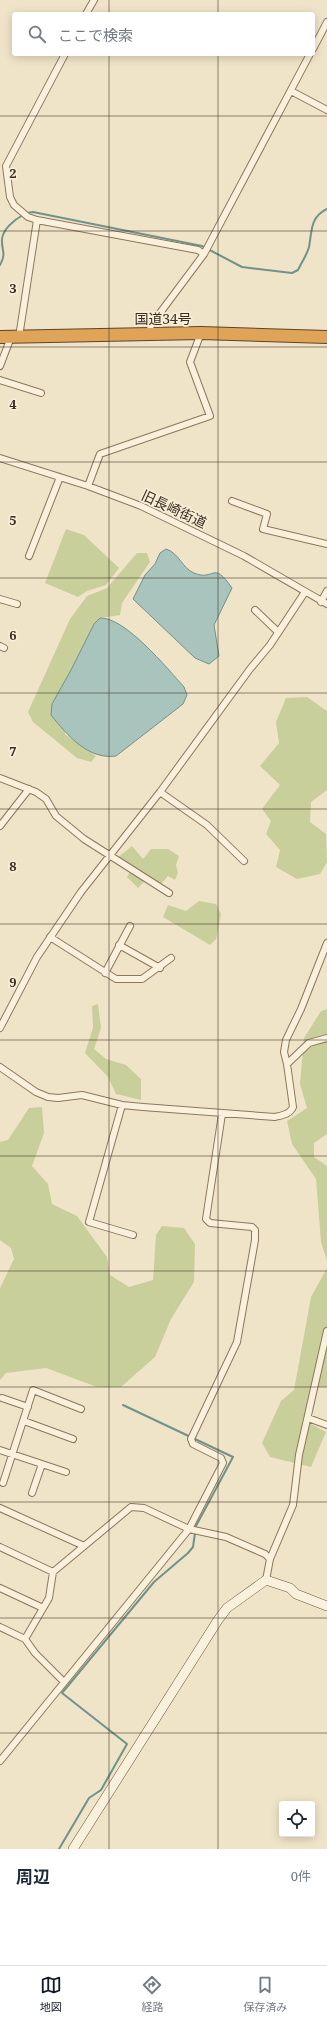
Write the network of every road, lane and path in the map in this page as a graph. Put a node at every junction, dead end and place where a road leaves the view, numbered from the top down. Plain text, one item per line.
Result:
1 (94, 0) edge
2 (87, 12) edge
3 (327, 22) edge
4 (315, 45) edge
5 (64, 56) edge
6 (309, 56) edge
7 (291, 91) junction
8 (327, 110) edge
9 (37, 220) junction
10 (204, 254) junction
11 (149, 334) junction
12 (201, 334) junction
13 (10, 337) edge
14 (327, 337) edge
15 (0, 366) edge
16 (0, 380) edge
17 (40, 393) dead end
18 (0, 458) edge
19 (60, 477) junction
20 (88, 486) junction
21 (232, 501) dead end
22 (327, 544) edge
23 (29, 556) dead end
24 (327, 591) edge
25 (305, 592) junction
26 (0, 600) edge
27 (324, 603) edge
28 (17, 604) dead end
29 (255, 610) dead end
30 (278, 631) junction
31 (0, 778) edge
32 (29, 790) junction
33 (160, 792) junction
34 (0, 826) edge
35 (109, 855) junction
36 (244, 861) dead end
37 (169, 893) dead end
38 (130, 926) dead end
39 (50, 937) junction
40 (327, 943) edge
41 (119, 945) junction
42 (171, 958) dead end
43 (160, 968) junction
44 (105, 972) junction
45 (0, 1028) edge
46 (327, 1038) edge
47 (287, 1064) junction
48 (0, 1067) edge
49 (122, 1105) junction
50 (222, 1114) junction
51 (133, 1235) dead end
52 (327, 1331) edge
53 (2, 1398) dead end
54 (28, 1407) junction
55 (81, 1409) dead end
56 (308, 1418) junction
57 (24, 1421) junction
58 (327, 1425) edge
59 (72, 1439) dead end
60 (0, 1450) edge
61 (13, 1455) junction
62 (42, 1464) junction
63 (66, 1472) dead end
64 (3, 1483) dead end
65 (32, 1493) dead end
66 (0, 1508) edge
67 (189, 1529) junction
68 (84, 1546) junction
69 (0, 1547) edge
70 (270, 1559) junction
71 (53, 1572) junction
72 (266, 1580) junction
73 (0, 1588) edge
74 (327, 1606) edge
75 (43, 1608) junction
76 (0, 1627) edge
77 (25, 1639) junction
78 (64, 1682) junction
79 (0, 1761) edge
80 (73, 1849) edge

1 - 2 street
3 - 4 street
5 - 9 street
6 - 7 street
7 - 8 street
7 - 10 street
9 - 10 street
9 - 13 street
10 - 11 street
11 - 12 highway, 国道34号
11 - 13 highway, 国道34号
12 - 14 highway, 国道34号
12 - 20 street
13 - 15 street
16 - 17 street
18 - 19 street, 旧長崎街道
19 - 20 street, 旧長崎街道
19 - 23 street
20 - 25 street, 旧長崎街道
21 - 22 street
24 - 27 street
25 - 27 street, 旧長崎街道
25 - 30 street
26 - 28 street
29 - 30 street
30 - 33 street
31 - 32 street
32 - 34 street
32 - 35 street
33 - 35 street
33 - 36 street
35 - 37 street
35 - 39 street
38 - 41 street
39 - 44 street
39 - 45 street
40 - 47 street
41 - 43 street
41 - 44 street
42 - 43 street
43 - 44 street
46 - 47 street
47 - 50 street
48 - 49 street
49 - 50 street
49 - 51 street
50 - 67 street
52 - 56 street
53 - 54 street
54 - 55 street
54 - 57 street
56 - 58 street
56 - 70 street
57 - 59 street
57 - 61 street
60 - 61 street
61 - 62 street
61 - 64 street
62 - 63 street
62 - 65 street
66 - 68 street
67 - 68 street
67 - 70 street
67 - 78 street
68 - 71 street
69 - 71 street
70 - 72 street
71 - 75 street
72 - 74 street
72 - 80 street
73 - 75 street
75 - 77 street
76 - 77 street
77 - 78 street
78 - 79 street

